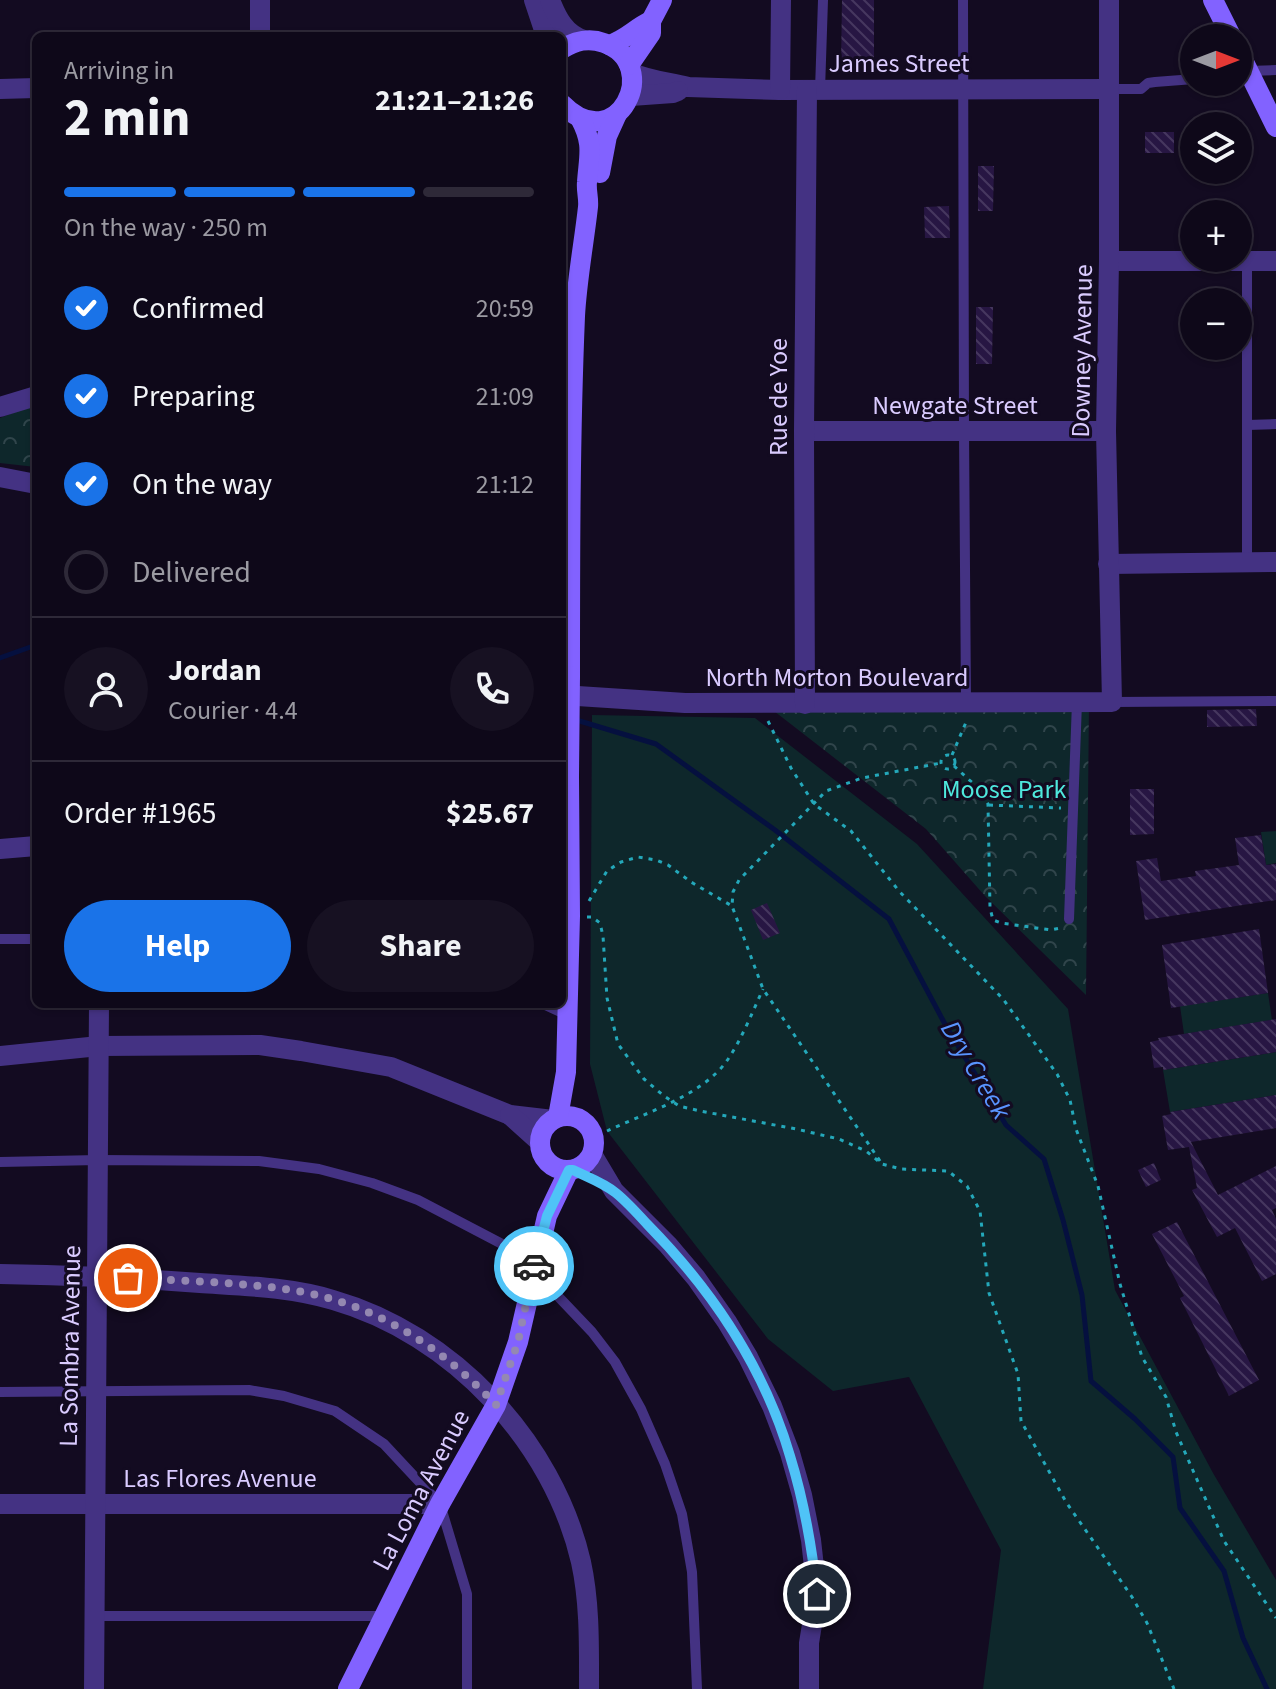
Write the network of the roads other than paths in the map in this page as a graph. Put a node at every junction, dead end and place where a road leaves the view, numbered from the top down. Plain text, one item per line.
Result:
1 (260, 0) edge
2 (534, 0) edge
3 (550, 0) edge
4 (662, 0) edge
5 (781, 0) edge
6 (823, 0) edge
7 (963, 0) edge
8 (1109, 0) edge
9 (1213, 0) edge
10 (651, 21) junction
11 (1225, 24) edge
12 (260, 32) edge
13 (545, 32) edge
14 (584, 40) junction
15 (609, 45) junction
16 (566, 46) edge
17 (1252, 65) edge
18 (630, 69) junction
19 (1276, 70) edge
20 (1180, 80) edge
21 (1252, 82) edge
22 (688, 87) junction
23 (32, 88) edge
24 (0, 89) edge
25 (963, 89) junction
26 (1110, 89) junction
27 (780, 90) junction
28 (813, 90) junction
29 (631, 96) junction
30 (566, 107) edge
31 (617, 114) junction
32 (580, 118) junction
33 (1276, 127) edge
34 (589, 202) junction
35 (1109, 261) junction
36 (1180, 261) edge
37 (1252, 261) edge
38 (1276, 261) edge
39 (1247, 272) edge
40 (32, 397) edge
41 (0, 407) edge
42 (1276, 424) edge
43 (1247, 425) junction
44 (804, 431) junction
45 (964, 431) junction
46 (1106, 431) junction
47 (0, 477) edge
48 (32, 483) edge
49 (566, 526) edge
50 (1247, 562) junction
51 (1276, 562) edge
52 (1108, 564) junction
53 (566, 686) edge
54 (1276, 701) edge
55 (1077, 702) junction
56 (1112, 702) junction
57 (972, 703) junction
58 (805, 704) junction
59 (32, 846) edge
60 (0, 849) edge
61 (566, 885) edge
62 (1069, 919) road end
63 (0, 939) edge
64 (32, 939) edge
65 (99, 1008) edge
66 (551, 1008) edge
67 (568, 1016) junction
68 (99, 1046) junction
69 (0, 1056) edge
70 (566, 1072) junction
71 (510, 1115) junction
72 (556, 1119) junction
73 (584, 1121) junction
74 (542, 1149) junction
75 (592, 1154) junction
76 (98, 1160) junction
77 (0, 1162) edge
78 (571, 1170) junction
79 (614, 1191) junction
80 (547, 1216) junction
81 (533, 1270) junction
82 (0, 1274) edge
83 (97, 1276) junction
84 (96, 1391) junction
85 (0, 1392) edge
86 (496, 1405) junction
87 (94, 1503) junction
88 (0, 1504) edge
89 (440, 1504) junction
90 (94, 1616) junction
91 (385, 1616) junction
92 (94, 1689) edge
93 (348, 1689) edge
94 (467, 1689) edge
95 (589, 1689) edge
96 (697, 1689) edge
97 (809, 1689) edge

1 - 12 street
2 - 13 street
3 - 14 street
4 - 10 main road
5 - 27 street
6 - 28 lane
7 - 25 lane
8 - 26 street, Downey Avenue
9 - 11 main road
10 - 15 main road
10 - 18 main road
14 - 15 main road
14 - 16 main road
15 - 18 main road
17 - 19 lane
18 - 22 street, James Street
18 - 29 main road
20 - 26 lane
21 - 33 main road
22 - 27 street, James Street
22 - 29 street, James Street
23 - 24 street
25 - 26 street, James Street
25 - 28 street, James Street
25 - 45 lane
26 - 35 street, Downey Avenue
27 - 28 street, James Street
28 - 44 street, Rue de Yoe
29 - 31 main road
30 - 32 main road
31 - 32 main road
31 - 34 main road
32 - 34 main road
34 - 49 main road
35 - 36 street
35 - 46 street, Downey Avenue
37 - 38 street
39 - 43 lane
40 - 41 street
42 - 43 lane
43 - 50 lane
44 - 45 street, Newgate Street
44 - 58 street, Rue de Yoe
45 - 46 street, Newgate Street
45 - 57 lane
46 - 52 street, Downey Avenue
47 - 48 street
49 - 53 main road
50 - 51 street
50 - 52 street
52 - 56 street, Downey Avenue
53 - 58 street, North Morton Boulevard
53 - 61 main road, bridge
54 - 56 lane
55 - 56 street, North Morton Boulevard
55 - 57 street, North Morton Boulevard
55 - 62 lane
57 - 58 street, North Morton Boulevard
59 - 60 street
61 - 67 main road
63 - 64 lane
65 - 68 street, La Sombra Avenue
66 - 67 lane
67 - 70 main road
68 - 69 street
68 - 71 street
68 - 76 street, La Sombra Avenue
70 - 72 main road
70 - 73 main road
71 - 72 street
71 - 74 street
72 - 73 main road
72 - 74 main road
73 - 75 main road
74 - 78 main road
74 - 80 main road, La Loma Avenue
75 - 78 main road
75 - 79 street
76 - 77 lane
76 - 81 lane
76 - 83 street, La Sombra Avenue
78 - 79 street
78 - 80 main road, La Loma Avenue
79 - 97 street
80 - 81 main road, La Loma Avenue
81 - 86 main road, La Loma Avenue
81 - 96 lane
82 - 83 street
83 - 84 street, La Sombra Avenue
83 - 86 street
84 - 85 lane
84 - 87 street, La Sombra Avenue
84 - 89 lane
86 - 89 main road, La Loma Avenue
86 - 95 street
87 - 88 street, Las Flores Avenue
87 - 89 street, Las Flores Avenue
87 - 90 street, La Sombra Avenue
89 - 91 main road, La Loma Avenue
89 - 94 lane
90 - 91 lane
90 - 92 street, La Sombra Avenue
91 - 93 main road, La Loma Avenue

